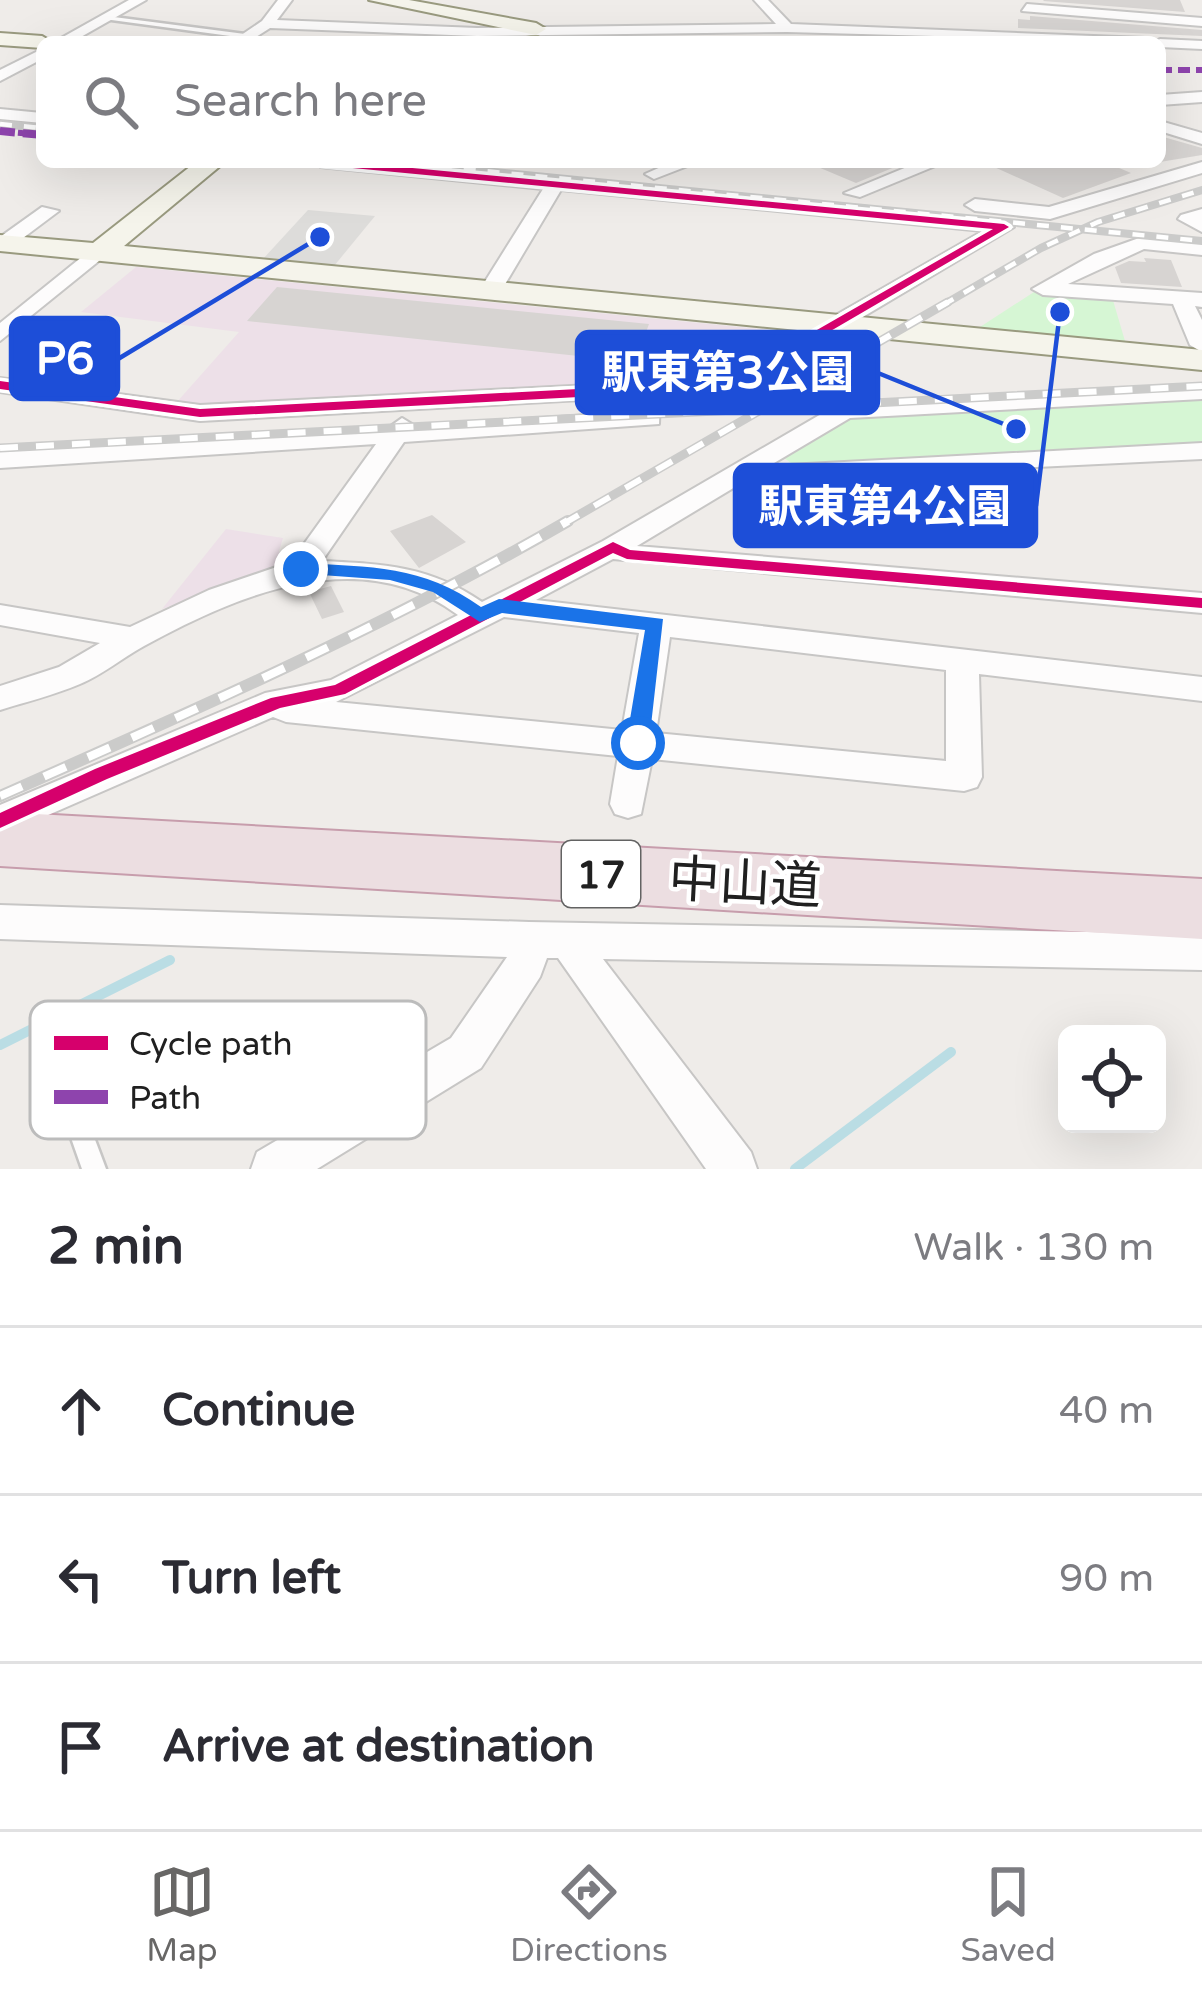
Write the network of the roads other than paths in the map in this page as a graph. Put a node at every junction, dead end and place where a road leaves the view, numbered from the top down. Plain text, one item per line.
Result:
1 (139, 0) edge
2 (286, 0) edge
3 (378, 0) edge
4 (761, 0) edge
5 (1046, 0) edge
6 (1027, 8) junction
7 (106, 18) junction
8 (1202, 22) edge
9 (268, 24) junction
10 (788, 28) junction
11 (536, 29) junction
12 (72, 36) edge
13 (223, 36) edge
14 (247, 36) edge
15 (580, 36) edge
16 (652, 36) edge
17 (967, 36) edge
18 (984, 36) edge
19 (0, 39) edge
20 (36, 42) edge
21 (1166, 43) edge
22 (1202, 45) edge
23 (36, 55) edge
24 (0, 76) edge
25 (1202, 97) edge
26 (1166, 100) edge
27 (0, 114) edge
28 (36, 117) edge
29 (1166, 128) edge
30 (1202, 139) edge
31 (1202, 167) edge
32 (205, 168) edge
33 (382, 168) edge
34 (588, 168) edge
35 (672, 168) edge
36 (920, 168) edge
37 (654, 174) junction
38 (555, 185) junction
39 (853, 193) junction
40 (49, 211) dead end
41 (1202, 215) edge
42 (1202, 226) edge
43 (2, 243) edge
44 (1202, 248) edge
45 (100, 252) junction
46 (490, 291) junction
47 (1191, 299) edge
48 (830, 324) junction
49 (0, 334) edge
50 (1202, 345) edge
51 (1202, 359) edge
52 (0, 385) edge
53 (647, 388) junction
54 (1202, 392) edge
55 (419, 401) junction
56 (394, 436) junction
57 (1202, 451) edge
58 (0, 460) edge
59 (746, 471) junction
60 (613, 547) junction
61 (301, 569) junction
62 (1202, 603) edge
63 (490, 611) junction
64 (0, 615) edge
65 (656, 624) junction
66 (134, 638) junction
67 (962, 661) junction
68 (1202, 689) edge
69 (0, 698) edge
70 (277, 702) junction
71 (638, 743) junction
72 (628, 804) dead end
73 (0, 821) edge
74 (0, 839) edge
75 (1202, 909) edge
76 (0, 922) edge
77 (529, 940) junction
78 (576, 940) junction
79 (1202, 952) edge
80 (426, 1077) edge
81 (83, 1139) edge
82 (324, 1139) edge
83 (94, 1169) edge
84 (274, 1169) edge
85 (734, 1169) edge

1 - 7 street
2 - 9 street
3 - 11 street
4 - 10 street
5 - 6 street
6 - 8 street
6 - 18 street
7 - 12 street
7 - 13 lane
9 - 11 street
9 - 14 street
10 - 16 street
10 - 17 street
11 - 15 street
15 - 16 street
19 - 20 street
21 - 22 street
23 - 24 street
25 - 26 street
27 - 28 street
29 - 30 street
31 - 39 street
32 - 45 street
33 - 38 street
34 - 37 street
35 - 37 street
36 - 39 street
37 - 39 street
38 - 46 street
38 - 48 street
40 - 43 street
41 - 42 street
43 - 45 street
44 - 47 street
45 - 46 street
45 - 49 street
46 - 48 street
47 - 50 street
48 - 51 street
48 - 53 street
52 - 55 street
53 - 55 street
53 - 56 street
54 - 59 street
55 - 56 street
56 - 58 street
56 - 61 street
57 - 59 street
59 - 60 street
60 - 62 street
60 - 63 street
61 - 63 street
61 - 66 street
63 - 65 street
63 - 70 street
64 - 66 street
65 - 67 street
65 - 71 street
66 - 69 street
67 - 68 street
67 - 71 street
70 - 71 street
70 - 73 street
71 - 72 street
74 - 75 highway, 中山道 / 17
76 - 77 street
77 - 78 street
77 - 80 street
78 - 79 street
78 - 85 street
81 - 83 lane
82 - 84 street

